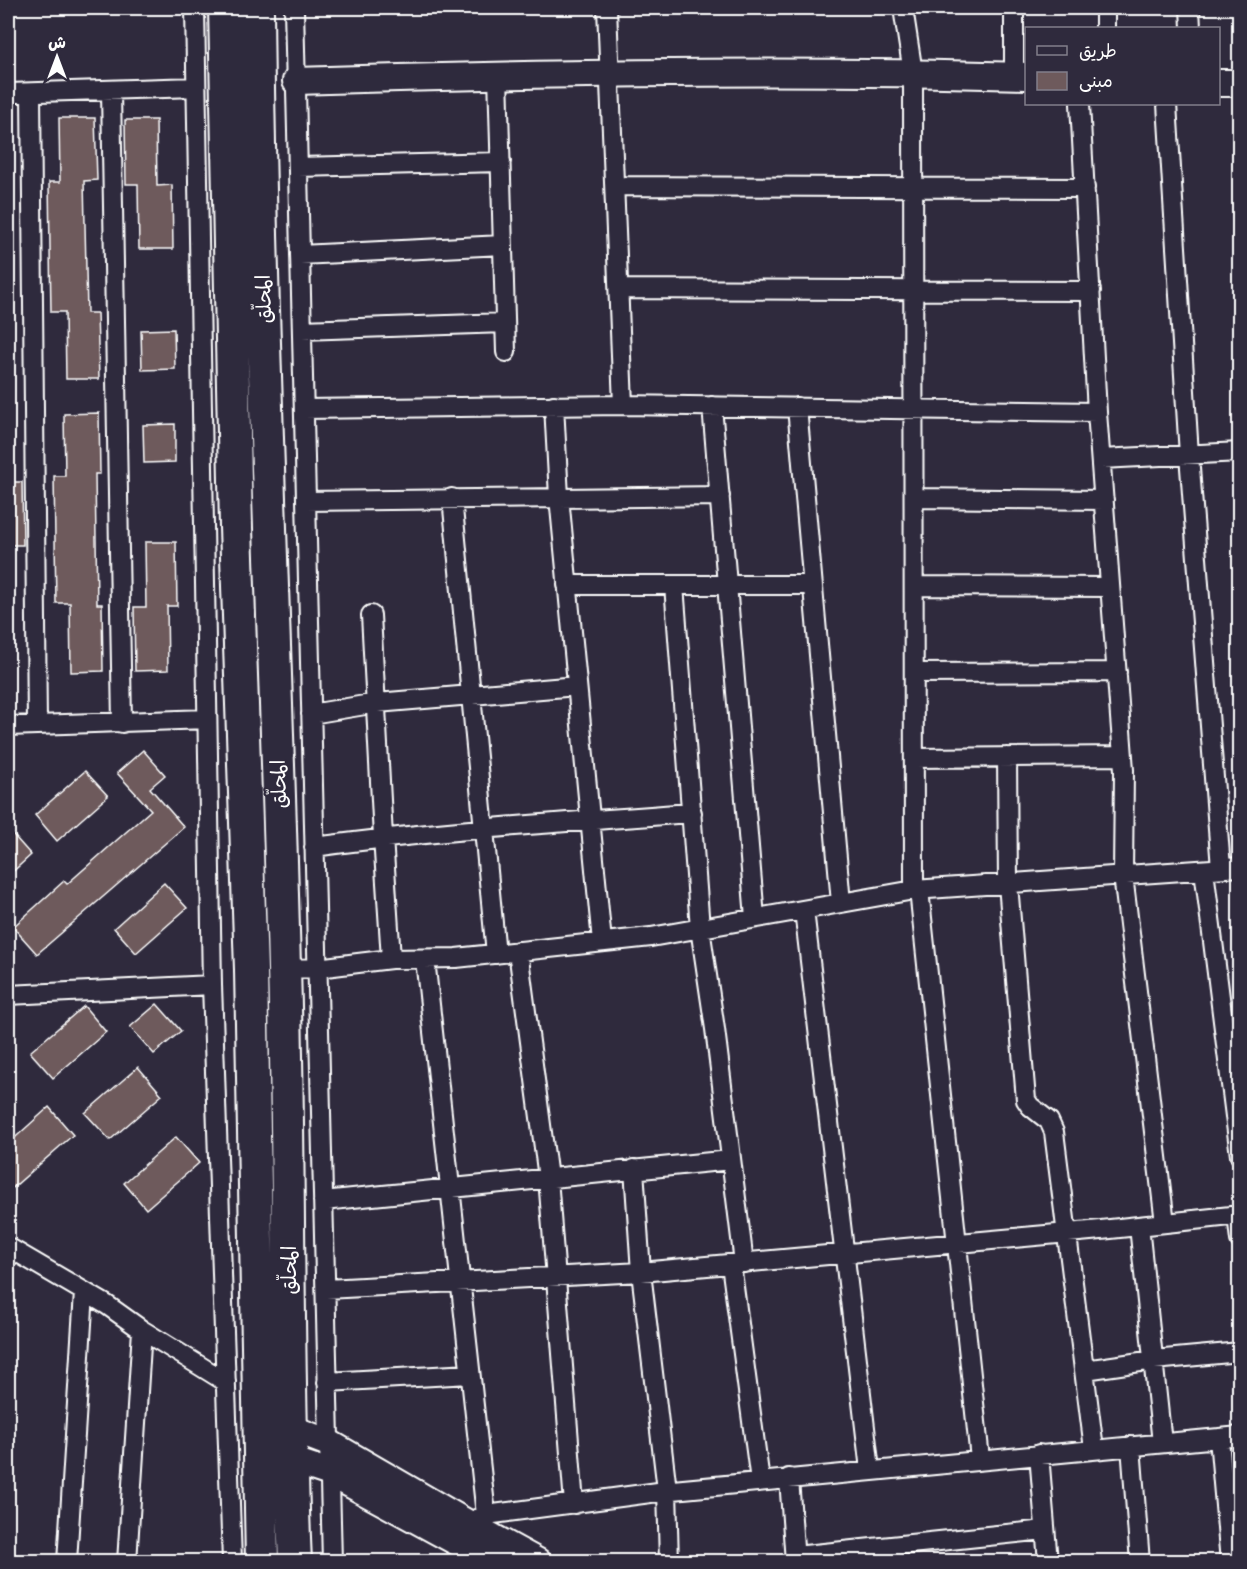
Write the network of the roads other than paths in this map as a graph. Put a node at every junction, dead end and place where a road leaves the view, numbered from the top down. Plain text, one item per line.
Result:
1 (195, 8) edge
2 (225, 8) edge
3 (257, 8) edge
4 (294, 8) edge
5 (608, 8) edge
6 (903, 8) edge
7 (1014, 8) edge
8 (1105, 8) edge
9 (1190, 8) edge
10 (1105, 27) edge
11 (1191, 27) edge
12 (610, 72) junction
13 (913, 73) junction
14 (498, 75) junction
15 (1020, 76) edge
16 (296, 81) junction
17 (1220, 82) edge
18 (1239, 83) edge
19 (196, 87) junction
20 (111, 91) junction
21 (8, 93) edge
22 (31, 93) junction
23 (1080, 105) edge
24 (1167, 105) edge
25 (501, 162) junction
26 (298, 167) junction
27 (615, 186) junction
28 (913, 188) junction
29 (1085, 188) junction
30 (503, 245) junction
31 (300, 255) junction
32 (619, 289) junction
33 (913, 289) junction
34 (1091, 291) junction
35 (505, 323) junction
36 (302, 330) junction
37 (506, 352) dead end
38 (554, 405) junction
39 (623, 405) junction
40 (712, 406) junction
41 (798, 407) junction
42 (304, 409) junction
43 (913, 409) junction
44 (1098, 412) junction
45 (1239, 452) edge
46 (1189, 455) junction
47 (1101, 459) junction
48 (720, 496) junction
49 (559, 497) junction
50 (452, 498) junction
51 (914, 498) junction
52 (1104, 500) junction
53 (306, 501) junction
54 (567, 585) junction
55 (674, 585) junction
56 (727, 585) junction
57 (813, 585) junction
58 (914, 586) junction
59 (1110, 587) junction
60 (371, 615) dead end
61 (1117, 672) junction
62 (914, 673) junction
63 (577, 686) junction
64 (472, 696) junction
65 (377, 703) junction
66 (311, 714) junction
67 (207, 719) junction
68 (122, 723) junction
69 (37, 725) junction
70 (8, 726) edge
71 (1123, 756) junction
72 (1007, 757) junction
73 (914, 758) junction
74 (692, 813) junction
75 (590, 820) junction
76 (484, 828) junction
77 (382, 837) junction
78 (314, 846) junction
79 (1239, 867) edge
80 (1212, 869) junction
81 (1123, 875) junction
82 (1008, 884) junction
83 (917, 890) junction
84 (841, 903) junction
85 (804, 910) junction
86 (755, 918) junction
87 (700, 928) junction
88 (602, 942) junction
89 (518, 951) junction
90 (496, 954) junction
91 (391, 959) junction
92 (425, 959) junction
93 (317, 968) junction
94 (285, 969) junction
95 (212, 985) junction
96 (8, 996) edge
97 (1239, 1156) edge
98 (731, 1160) junction
99 (634, 1169) junction
100 (548, 1178) junction
101 (451, 1188) junction
102 (323, 1201) junction
103 (1238, 1215) edge
104 (1165, 1223) junction
105 (1139, 1226) junction
106 (1068, 1233) junction
107 (1239, 1240) edge
108 (956, 1244) junction
109 (8, 1247) edge
110 (844, 1254) junction
111 (737, 1264) junction
112 (641, 1272) junction
113 (556, 1277) junction
114 (459, 1282) junction
115 (326, 1289) junction
116 (84, 1292) junction
117 (142, 1330) junction
118 (1239, 1352) edge
119 (1154, 1360) junction
120 (1085, 1370) junction
121 (470, 1374) junction
122 (226, 1382) junction
123 (327, 1382) junction
124 (290, 1428) junction
125 (1239, 1436) edge
126 (1219, 1438) junction
127 (329, 1443) junction
128 (1162, 1443) junction
129 (1131, 1446) junction
130 (1094, 1449) junction
131 (1039, 1454) junction
132 (980, 1459) junction
133 (291, 1460) junction
134 (870, 1470) junction
135 (330, 1473) junction
136 (789, 1478) junction
137 (760, 1481) junction
138 (667, 1490) junction
139 (574, 1504) junction
140 (477, 1519) junction
141 (1045, 1530) junction
142 (911, 1553) edge
143 (502, 1556) edge
144 (795, 1559) edge
145 (67, 1562) edge
146 (127, 1562) edge
147 (232, 1562) edge
148 (262, 1562) edge
149 (295, 1562) edge
150 (332, 1562) edge
151 (538, 1562) edge
152 (669, 1562) edge
153 (1048, 1562) edge
154 (1140, 1562) edge
155 (1230, 1562) edge

1 - 19 street
2 - 148 highway, المحلّق
3 - 94 highway, المحلّق
4 - 16 street
5 - 12 street
6 - 13 street
7 - 15 street
8 - 10 street
9 - 11 street
12 - 13 street
12 - 14 street
12 - 27 street
13 - 15 street
13 - 28 street
14 - 16 street
14 - 25 street
16 - 26 street
17 - 18 street
19 - 20 street
19 - 67 street
20 - 22 street
20 - 68 street
21 - 22 street
22 - 69 street
23 - 29 street
24 - 46 street
25 - 26 street
25 - 30 street
26 - 31 street
27 - 28 street
27 - 32 street
28 - 29 street
28 - 33 street
29 - 34 street
30 - 31 street
30 - 35 street
31 - 36 street
32 - 33 street
32 - 39 street
33 - 34 street
33 - 43 street
34 - 44 street
35 - 36 street
35 - 37 street
36 - 42 street
38 - 39 street
38 - 42 street
38 - 49 street
39 - 40 street
40 - 41 street
40 - 48 street
41 - 43 street
41 - 57 street
42 - 53 street
43 - 44 street
43 - 51 street
44 - 47 street
45 - 46 street
46 - 47 street
46 - 80 street
47 - 52 street
48 - 49 street
48 - 56 street
49 - 50 street
49 - 54 street
50 - 53 street
50 - 64 street
51 - 52 street
51 - 58 street
52 - 59 street
53 - 66 street
54 - 55 street
54 - 63 street
55 - 56 street
55 - 74 street
56 - 57 street
56 - 86 street
57 - 84 street
58 - 59 street
58 - 62 street
59 - 61 street
60 - 65 street
61 - 62 street
61 - 71 street
62 - 73 street
63 - 64 street
63 - 75 street
64 - 65 street
64 - 76 street
65 - 66 street
65 - 77 street
66 - 78 street
67 - 68 street
67 - 95 street
68 - 69 street
69 - 70 street
71 - 72 street
71 - 81 street
72 - 73 street
72 - 82 street
73 - 83 street
74 - 75 street
74 - 87 street
75 - 76 street
75 - 88 street
76 - 77 street
76 - 90 street
77 - 78 street
77 - 91 street
78 - 93 street
79 - 80 street
80 - 81 street
80 - 97 street
81 - 82 street
81 - 104 street
82 - 83 street
82 - 106 street
83 - 84 street
83 - 108 street
84 - 85 street
85 - 86 street
85 - 110 street
86 - 87 street
87 - 88 street
87 - 98 street
88 - 89 street
89 - 90 street
89 - 100 street
90 - 92 street
91 - 92 street
91 - 93 street
92 - 101 street
93 - 94 street
93 - 102 street
94 - 124 highway, المحلّق
95 - 96 street
95 - 122 street
98 - 99 street
98 - 111 street
99 - 100 street
99 - 112 street
100 - 101 street
100 - 113 street
101 - 102 street
101 - 114 street
102 - 115 street
103 - 104 street
103 - 107 street
104 - 105 street
105 - 106 street
105 - 119 street
106 - 108 street
106 - 120 street
108 - 110 street
108 - 132 street
109 - 116 street
110 - 111 street
110 - 134 street
111 - 112 street
111 - 137 street
112 - 113 street
112 - 138 street
113 - 114 street
113 - 139 street
114 - 115 street
114 - 121 street
115 - 123 street
116 - 117 street
116 - 145 street
117 - 122 street
117 - 146 street
118 - 119 street
119 - 120 street
119 - 128 street
120 - 130 street
121 - 123 street
121 - 140 street
122 - 147 street
123 - 127 street
124 - 127 street
124 - 133 highway, المحلّق
125 - 126 street
126 - 128 street
126 - 155 street
127 - 135 street
127 - 140 street
128 - 129 street
129 - 130 street
129 - 154 street
130 - 131 street
131 - 132 street
131 - 141 street
132 - 134 street
133 - 135 street
133 - 149 highway, المحلّق
134 - 136 street
135 - 143 street
135 - 150 street
136 - 137 street
136 - 144 street
137 - 138 street
138 - 139 street
138 - 152 street
139 - 140 street
140 - 143 street
141 - 142 street
141 - 153 street
142 - 144 street
143 - 151 street

